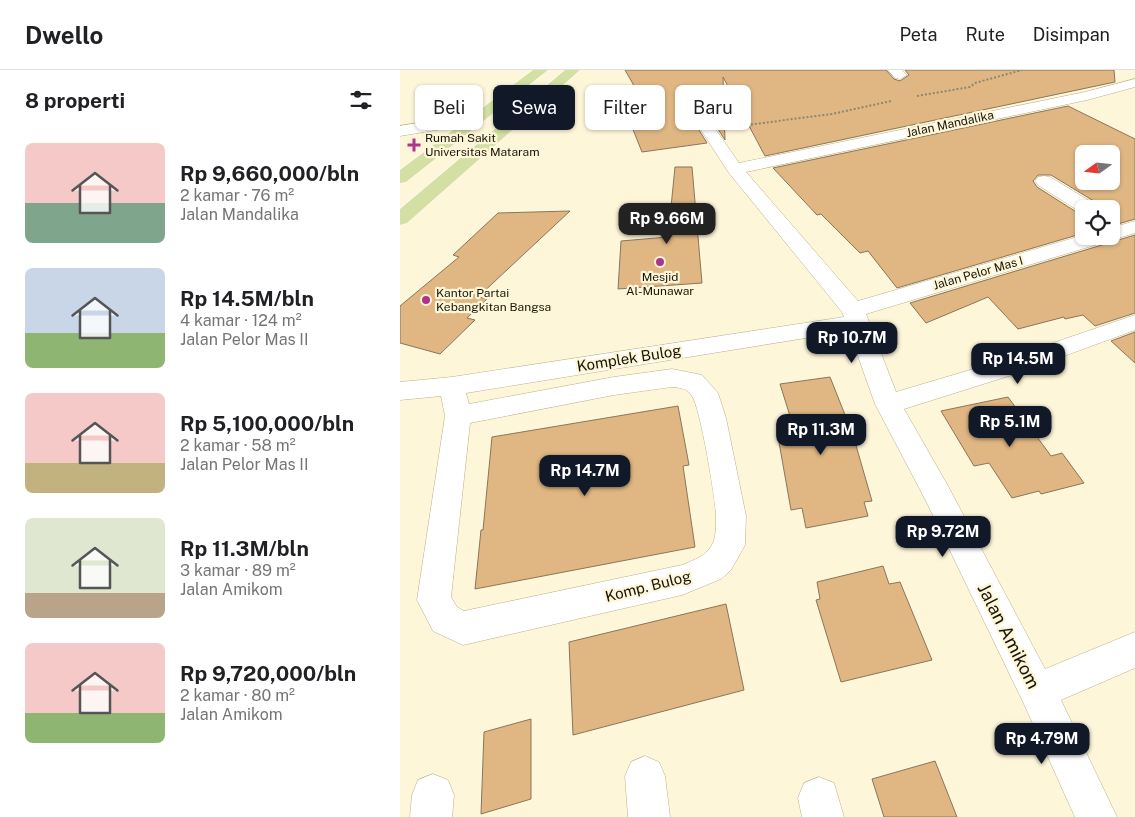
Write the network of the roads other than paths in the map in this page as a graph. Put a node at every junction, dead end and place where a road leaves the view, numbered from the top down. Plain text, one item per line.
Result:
1 (541, 70) edge
2 (572, 70) edge
3 (1135, 83) edge
4 (483, 115) edge
5 (415, 128) edge
6 (463, 130) edge
7 (709, 130) dead end
8 (400, 131) edge
9 (735, 168) junction
10 (400, 178) edge
11 (1044, 181) dead end
12 (1075, 200) edge
13 (400, 219) edge
14 (1075, 245) edge
15 (855, 316) junction
16 (1135, 322) edge
17 (452, 386) junction
18 (400, 391) edge
19 (888, 404) junction
20 (458, 416) junction
21 (1135, 650) edge
22 (1037, 691) junction
23 (645, 776) dead end
24 (649, 817) edge
25 (1096, 817) edge

1 - 4 main road
2 - 13 main road
3 - 9 street, Jalan Mandalika
5 - 8 street
6 - 10 main road
7 - 9 street, Jalan Amikom
9 - 15 street, Jalan Amikom
11 - 12 street
14 - 15 street, Jalan Pelor Mas I
15 - 17 street, Komplek Bulog
15 - 19 street, Jalan Amikom
16 - 19 street
17 - 18 street, Komplek Bulog
17 - 20 street, Komp. Bulog
19 - 22 street, Jalan Amikom
20 - 20 street, Komp. Bulog
21 - 22 street
22 - 25 street, Jalan Amikom
23 - 24 street

